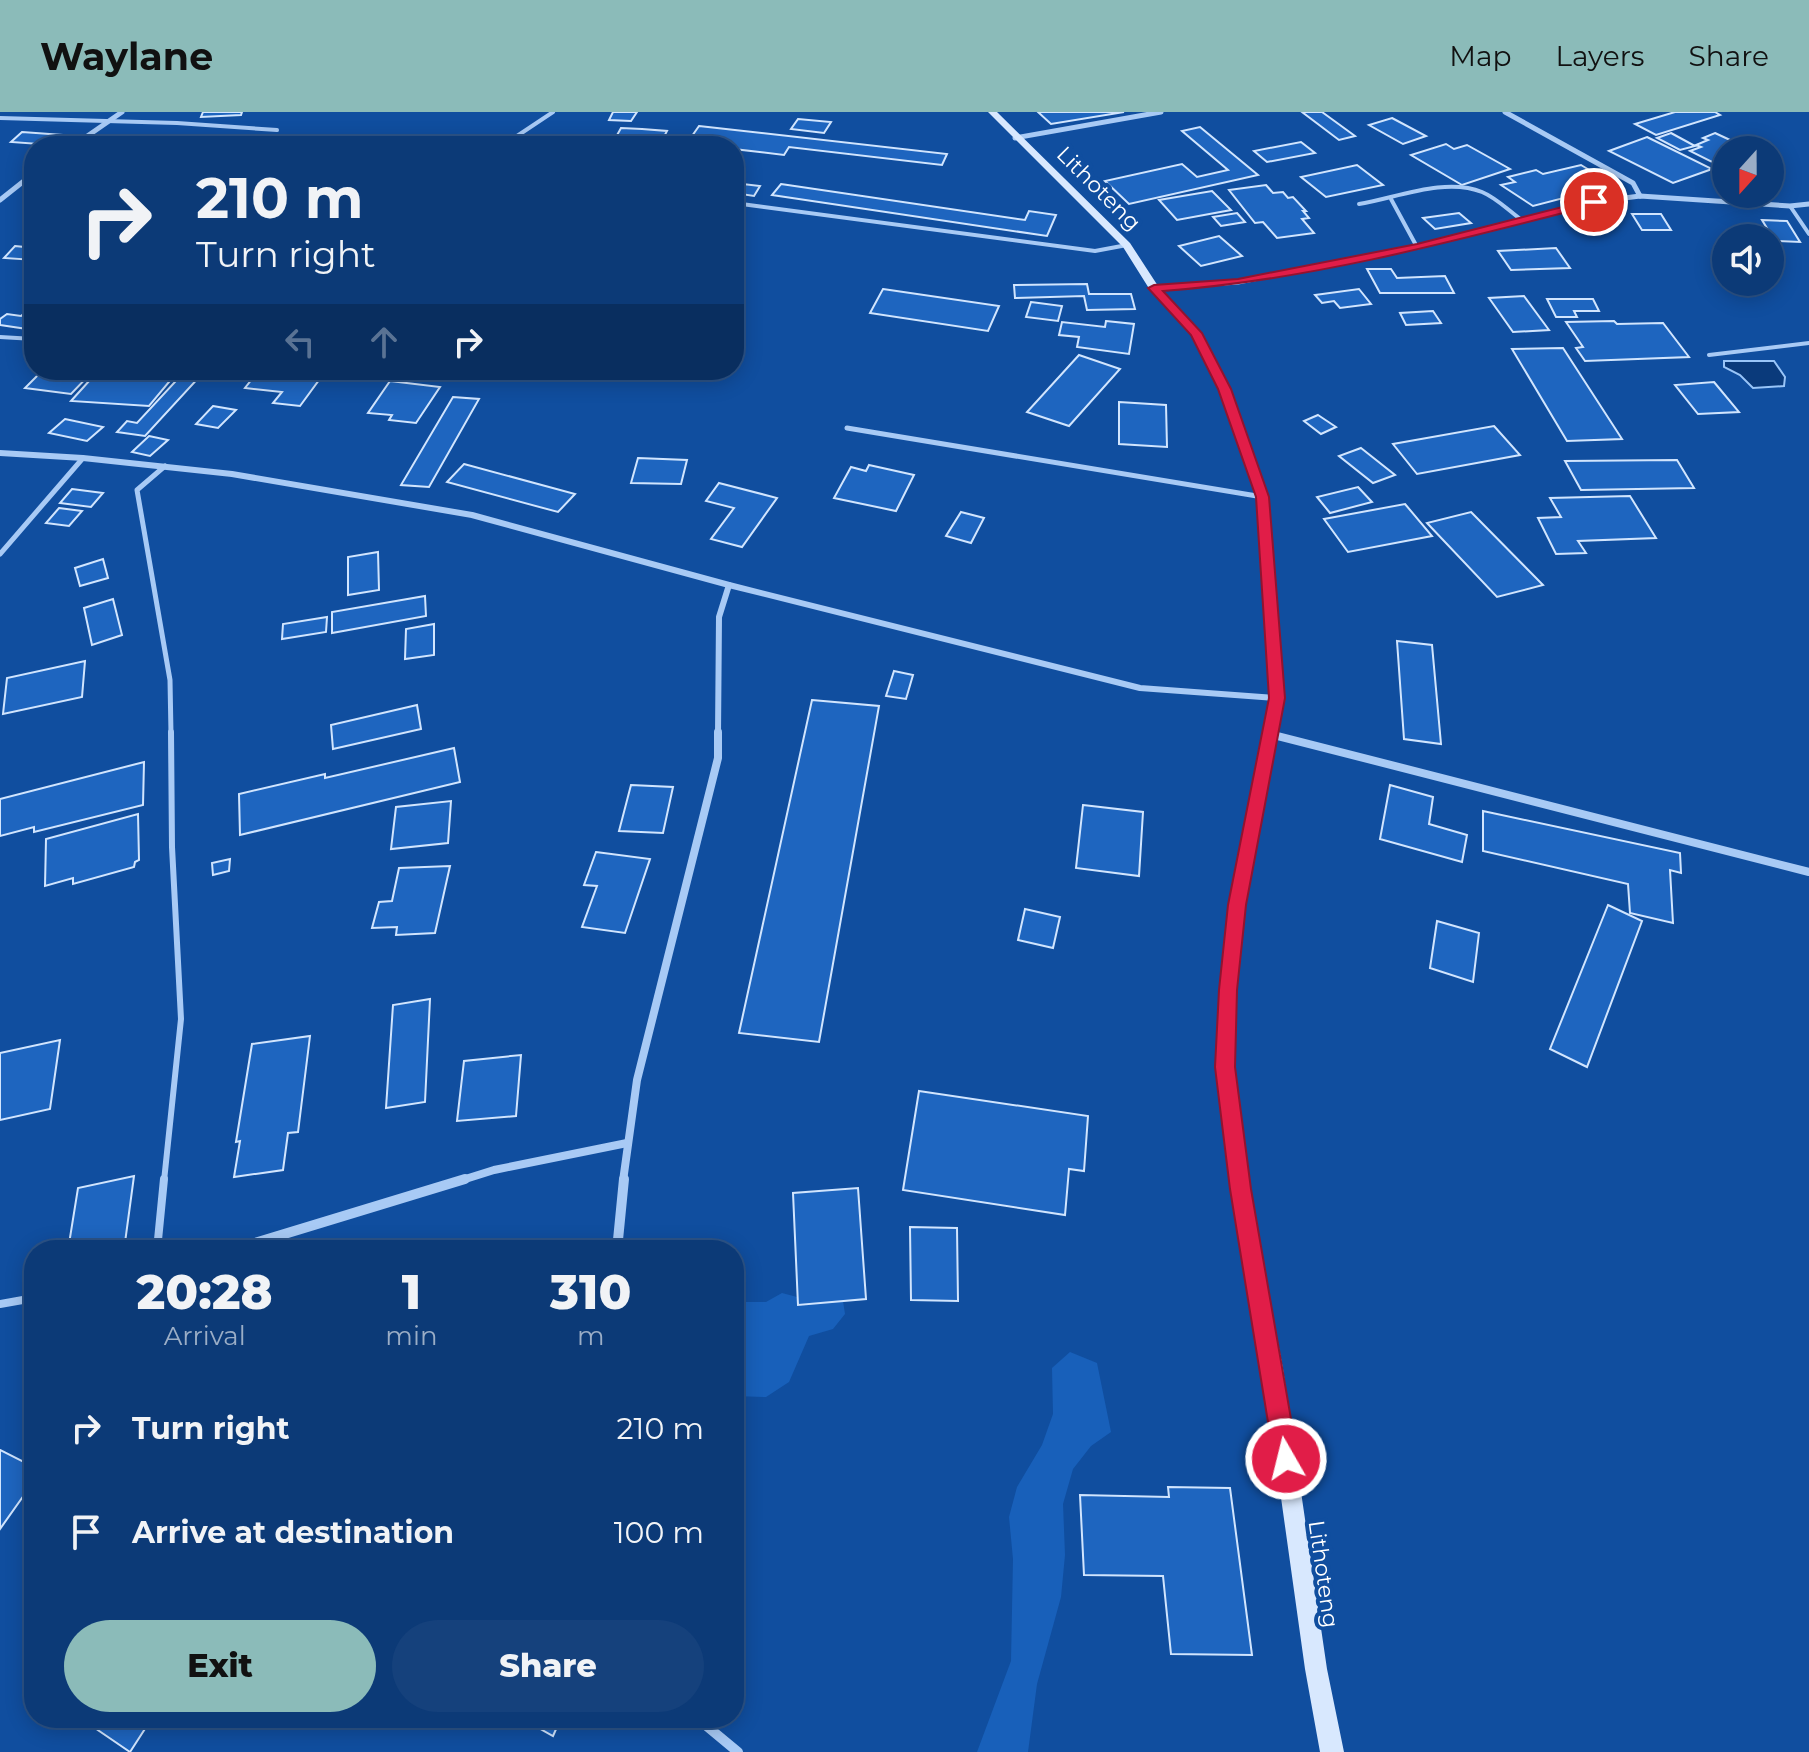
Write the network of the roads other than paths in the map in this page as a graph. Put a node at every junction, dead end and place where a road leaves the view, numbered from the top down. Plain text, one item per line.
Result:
1 (122, 112) edge
2 (553, 112) edge
3 (992, 112) edge
4 (1161, 112) edge
5 (1505, 112) edge
6 (0, 118) edge
7 (108, 121) junction
8 (277, 130) dead end
9 (87, 136) edge
10 (517, 136) edge
11 (1015, 138) junction
12 (24, 181) edge
13 (1640, 196) junction
14 (1391, 199) junction
15 (0, 200) edge
16 (744, 204) edge
17 (1359, 204) dead end
18 (1809, 204) edge
19 (1790, 206) junction
20 (1523, 221) junction
21 (1809, 234) edge
22 (1127, 245) junction
23 (1417, 247) junction
24 (1154, 288) junction
25 (0, 337) edge
26 (24, 338) edge
27 (1809, 343) edge
28 (1709, 355) dead end
29 (847, 428) dead end
30 (0, 453) edge
31 (83, 458) junction
32 (165, 466) junction
33 (1263, 497) junction
34 (0, 554) edge
35 (729, 585) junction
36 (1277, 698) junction
37 (1270, 734) junction
38 (1809, 872) edge
39 (627, 1143) junction
40 (158, 1240) edge
41 (265, 1240) edge
42 (618, 1240) edge
43 (24, 1300) edge
44 (0, 1304) edge
45 (709, 1728) edge
46 (738, 1752) edge
47 (1332, 1752) edge

1 - 7 street
2 - 10 lane
3 - 11 main road, Lithoteng
4 - 11 street
5 - 13 street
6 - 7 lane
7 - 8 lane
7 - 9 street
11 - 22 main road, Lithoteng
12 - 15 street
13 - 19 street
13 - 20 street
14 - 17 lane
14 - 20 lane
14 - 23 lane
16 - 22 lane
18 - 19 street
19 - 21 lane
20 - 23 street
22 - 24 main road, Lithoteng
23 - 24 street
24 - 33 main road, Lithoteng
25 - 26 lane
27 - 28 lane
29 - 33 lane
30 - 31 street
31 - 32 street
31 - 34 lane
32 - 35 street
32 - 40 lane
33 - 36 main road, Lithoteng
35 - 36 street
35 - 39 street
36 - 37 main road, Lithoteng
37 - 38 street
37 - 47 main road, Lithoteng
39 - 41 street
39 - 42 street
43 - 44 lane
45 - 46 street

